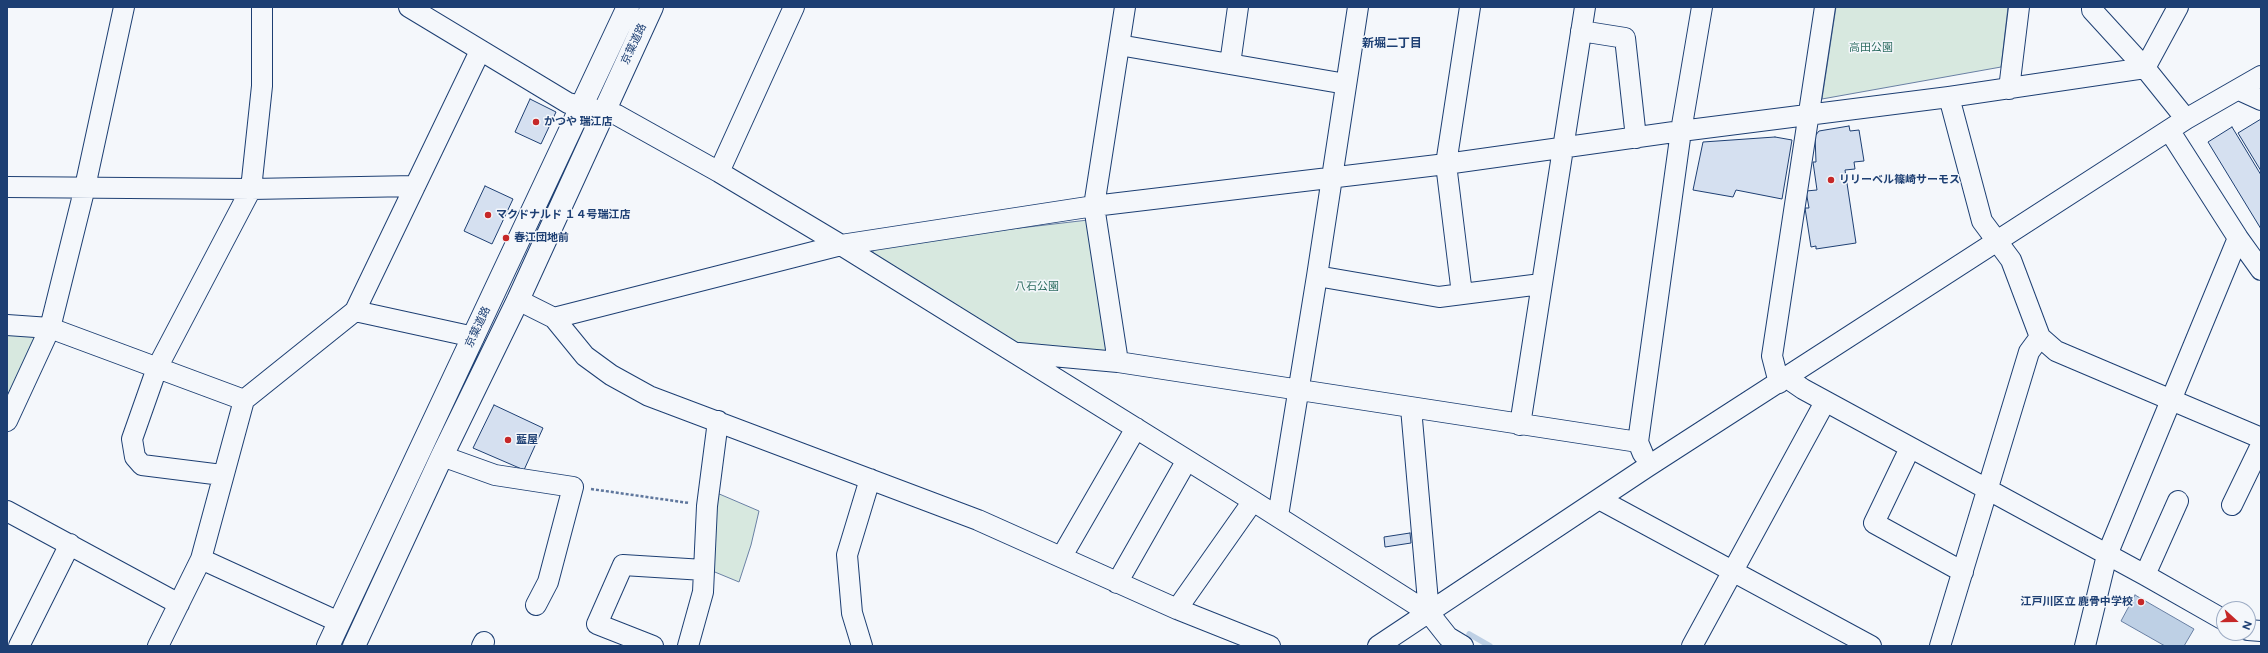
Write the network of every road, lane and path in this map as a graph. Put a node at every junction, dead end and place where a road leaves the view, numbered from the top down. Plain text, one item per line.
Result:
1 (124, 7) edge
2 (262, 7) edge
3 (628, 7) edge
4 (652, 7) edge
5 (794, 7) edge
6 (1125, 7) edge
7 (1238, 7) edge
8 (1358, 7) edge
9 (1470, 7) edge
10 (1585, 7) edge
11 (1702, 7) edge
12 (1825, 7) edge
13 (2019, 7) edge
14 (2092, 7) edge
15 (2178, 7) edge
16 (417, 9) edge
17 (1581, 31) junction
18 (1119, 45) junction
19 (480, 51) junction
20 (1230, 64) junction
21 (2145, 68) junction
22 (2261, 76) edge
23 (1346, 84) junction
24 (2009, 89) junction
25 (2240, 90) junction
26 (1949, 97) junction
27 (2261, 100) edge
28 (581, 107) junction
29 (603, 111) junction
30 (1808, 116) junction
31 (2186, 119) junction
32 (2169, 130) junction
33 (1680, 131) junction
34 (1636, 138) junction
35 (1562, 147) junction
36 (1446, 164) junction
37 (719, 172) junction
38 (1332, 178) junction
39 (415, 186) junction
40 (7, 187) edge
41 (85, 187) junction
42 (251, 188) junction
43 (1094, 206) junction
44 (2238, 238) junction
45 (1996, 241) junction
46 (841, 245) junction
47 (2261, 270) edge
48 (1317, 276) junction
49 (1541, 284) junction
50 (1462, 294) junction
51 (518, 300) junction
52 (355, 311) junction
53 (554, 318) junction
54 (7, 325) edge
55 (50, 328) junction
56 (474, 337) junction
57 (2040, 337) junction
58 (1015, 353) junction
59 (1118, 362) junction
60 (157, 368) junction
61 (1783, 380) junction
62 (1298, 391) junction
63 (244, 400) junction
64 (2172, 400) junction
65 (1825, 402) junction
66 (1411, 408) junction
67 (7, 421) edge
68 (718, 421) junction
69 (1520, 425) junction
70 (1136, 428) junction
71 (2261, 438) edge
72 (1638, 442) junction
73 (2261, 445) edge
74 (1910, 448) junction
75 (442, 456) junction
76 (1187, 460) junction
77 (1647, 466) junction
78 (222, 475) junction
79 (870, 479) junction
80 (573, 486) junction
81 (1988, 489) junction
82 (1599, 500) junction
83 (1253, 501) junction
84 (2178, 501) dead end
85 (2232, 505) dead end
86 (707, 506) junction
87 (7, 511) edge
88 (1278, 516) junction
89 (70, 544) junction
90 (2107, 555) junction
91 (1062, 556) junction
92 (201, 559) junction
93 (704, 570) junction
94 (1733, 571) junction
95 (1963, 572) junction
96 (2145, 575) junction
97 (1117, 583) junction
98 (179, 604) junction
99 (536, 605) dead end
100 (1177, 609) junction
101 (1429, 613) junction
102 (2216, 615) edge
103 (339, 622) junction
104 (1453, 643) edge
105 (19, 646) edge
106 (158, 646) edge
107 (328, 646) edge
108 (354, 646) edge
109 (653, 646) edge
110 (688, 646) edge
111 (862, 646) edge
112 (1270, 646) edge
113 (1378, 646) edge
114 (1692, 646) edge
115 (1871, 646) edge
116 (1940, 646) edge
117 (2085, 646) edge

1 - 41 street
2 - 42 street
3 - 28 highway, 京葉道路
4 - 29 highway, 京葉道路
5 - 37 street
6 - 18 street
7 - 20 street
8 - 23 street
9 - 36 street
10 - 17 street
11 - 33 street
12 - 30 street
13 - 24 street
14 - 21 street
15 - 21 street
16 - 19 street
17 - 34 street
17 - 35 street
18 - 20 street
18 - 43 street
19 - 28 street
19 - 39 street
20 - 23 street
21 - 24 street
21 - 31 street
22 - 25 street
23 - 38 street
24 - 26 street
25 - 27 street
25 - 31 street
26 - 30 street
26 - 45 street
28 - 29 street
28 - 56 highway, 京葉道路
29 - 37 street
29 - 51 highway, 京葉道路
30 - 33 street
30 - 61 street
31 - 32 street
32 - 44 street
32 - 45 street
33 - 34 street
33 - 72 street
34 - 35 street
35 - 36 street
35 - 49 street
36 - 38 street
36 - 50 street
37 - 46 street
38 - 43 street
38 - 48 street
39 - 42 street
39 - 52 street
40 - 41 street
41 - 42 street
41 - 55 street
42 - 60 street
43 - 46 street
43 - 59 street
44 - 47 street
44 - 64 street
45 - 57 street
45 - 61 street
46 - 53 street
46 - 58 street
48 - 50 street
48 - 62 street
49 - 50 street
49 - 69 street
51 - 53 street
51 - 75 highway, 京葉道路
52 - 56 street
52 - 63 street
53 - 68 street
54 - 55 street
55 - 60 street
55 - 67 street
56 - 103 highway, 京葉道路
57 - 64 street
57 - 81 street
58 - 59 street
58 - 70 street
59 - 62 street
60 - 63 street
60 - 78 street
61 - 65 street
61 - 77 street
62 - 66 street
62 - 88 street
63 - 78 street
64 - 71 street
64 - 90 street
65 - 74 street
65 - 94 street
66 - 69 street
66 - 101 street
68 - 79 street
68 - 86 street
69 - 72 street
70 - 76 street
70 - 91 street
72 - 77 street
73 - 85 street
74 - 81 street
74 - 95 street
75 - 80 street
75 - 108 highway, 京葉道路
76 - 83 street
76 - 97 street
77 - 82 street
78 - 92 street
79 - 91 street
79 - 111 street
80 - 86 path
80 - 99 street
81 - 90 street
81 - 95 street
82 - 94 street
82 - 101 street
83 - 88 street
83 - 100 street
84 - 96 street
86 - 93 street
87 - 89 street
88 - 101 street
89 - 98 street
89 - 105 street
90 - 96 street
90 - 117 street
91 - 97 street
92 - 98 street
92 - 103 street
93 - 109 street
93 - 110 street
94 - 114 street
94 - 115 street
95 - 116 street
96 - 102 street
97 - 100 street
98 - 106 street
100 - 112 street
101 - 104 street
101 - 113 street
103 - 107 highway, 京葉道路

